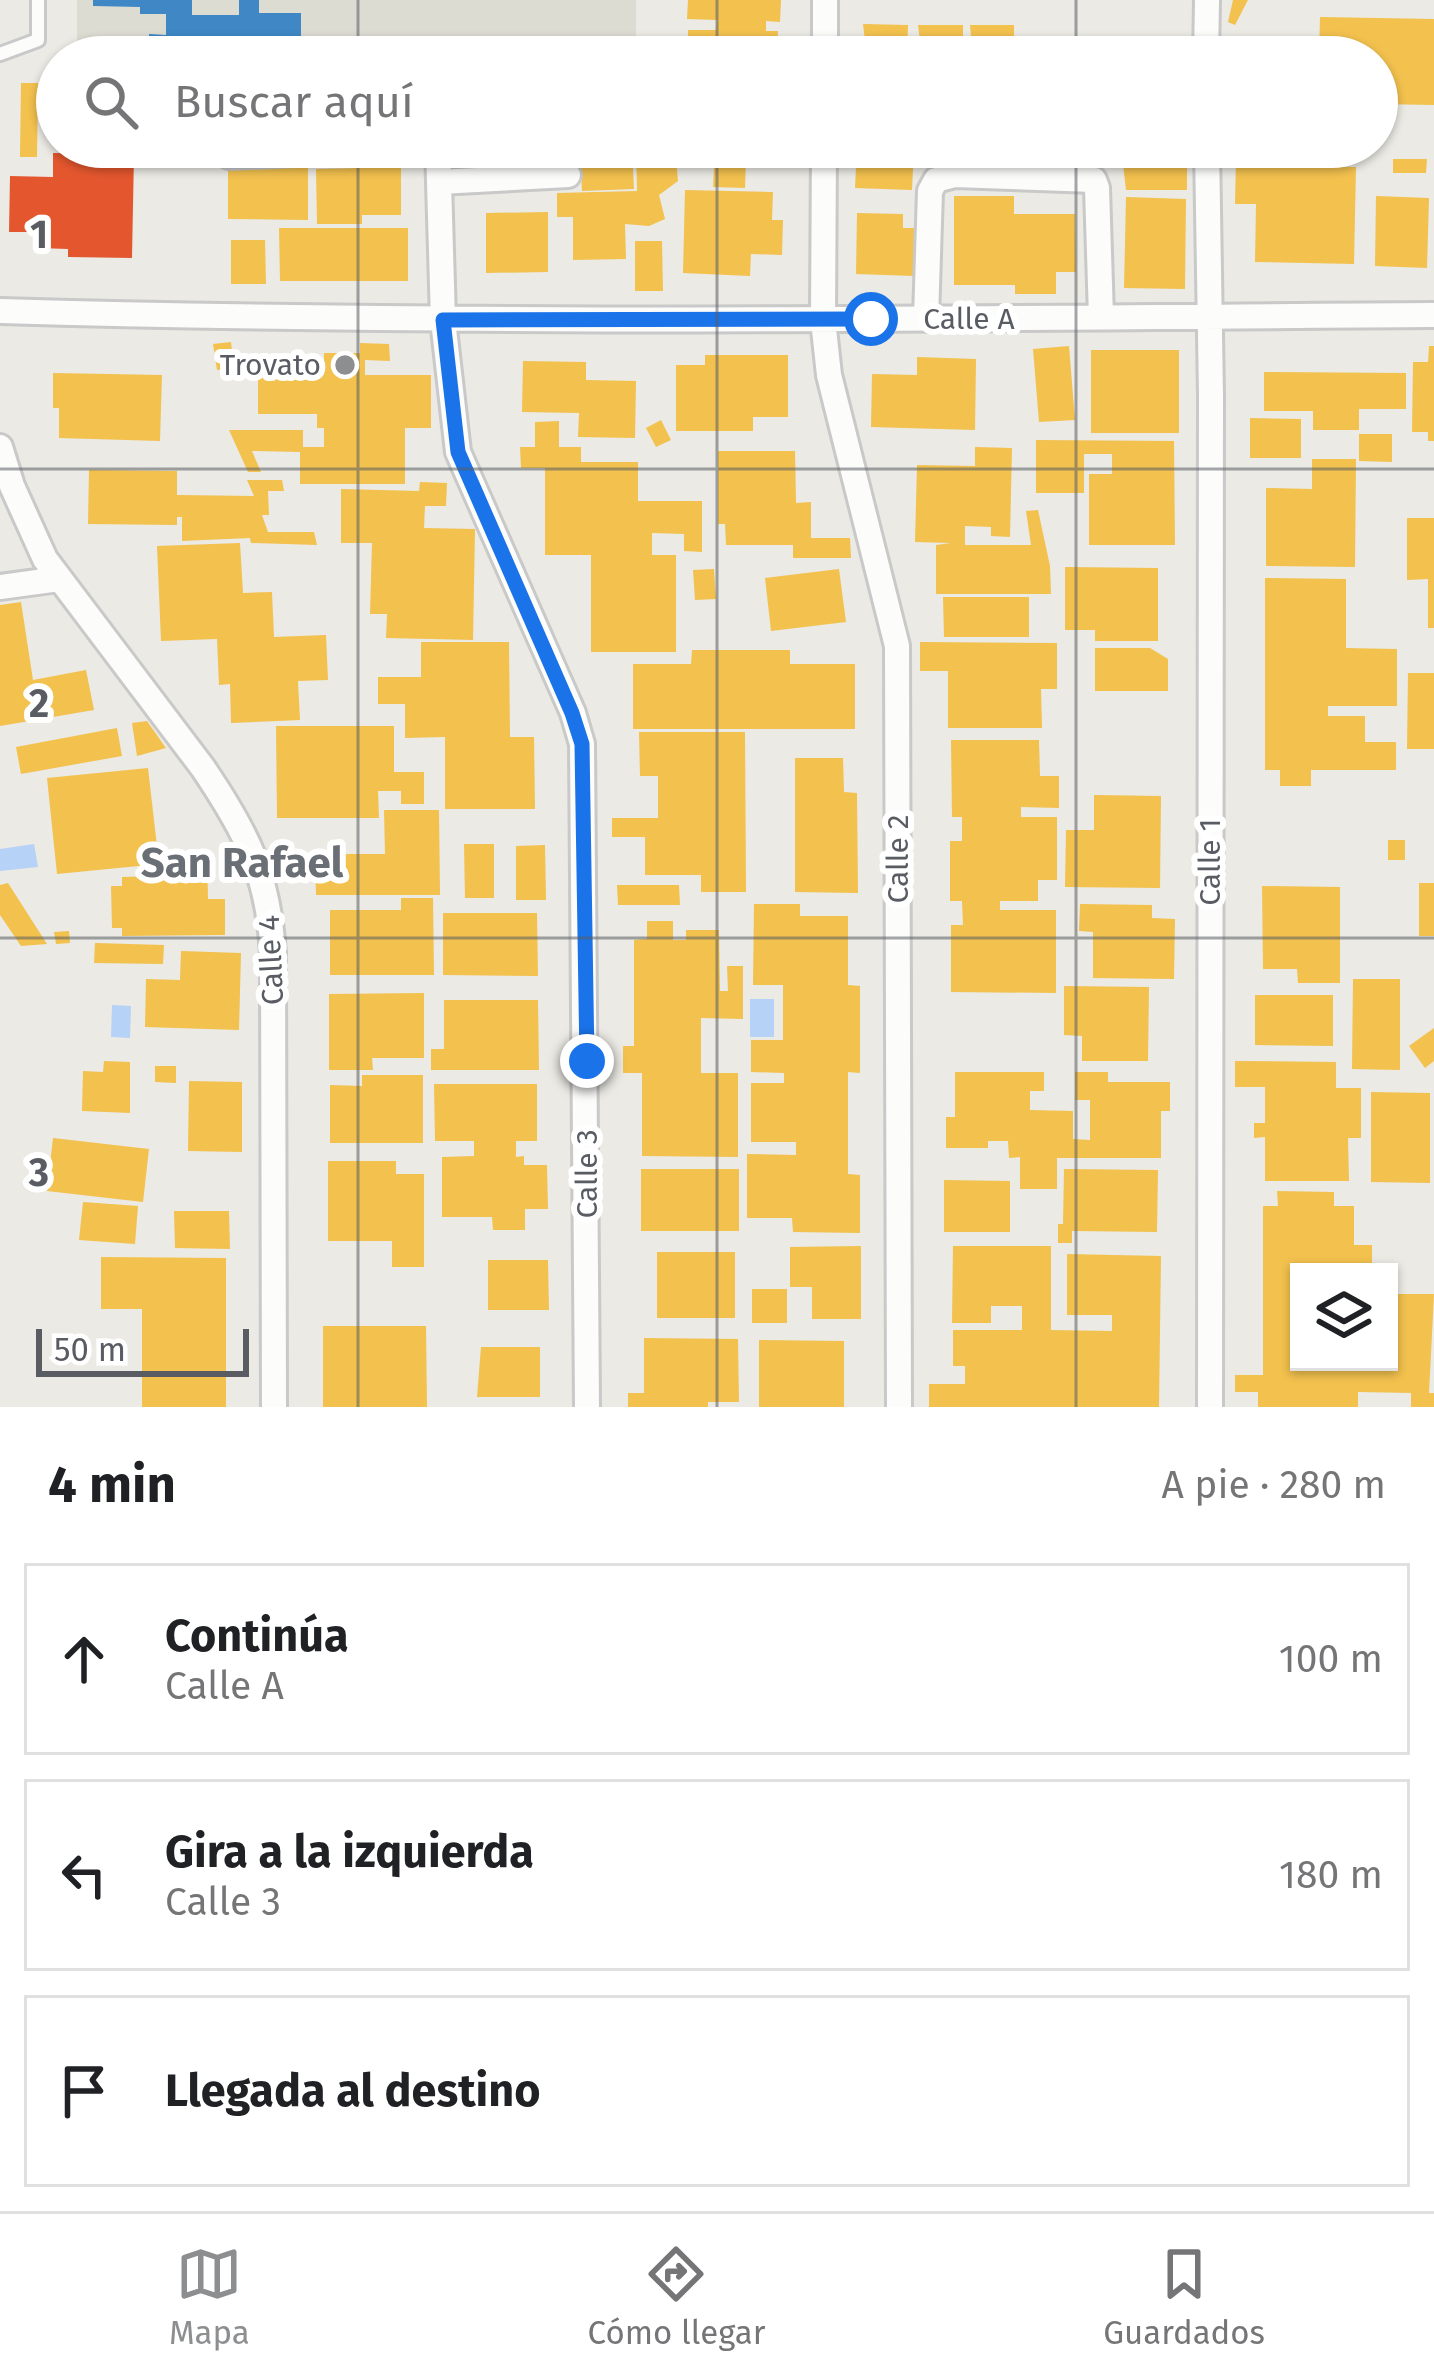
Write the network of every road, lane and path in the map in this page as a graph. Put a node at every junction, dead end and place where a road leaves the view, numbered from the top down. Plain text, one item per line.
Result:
1 (38, 0) edge
2 (825, 0) edge
3 (1207, 0) edge
4 (38, 36) edge
5 (825, 36) edge
6 (1206, 36) edge
7 (36, 41) edge
8 (0, 54) edge
9 (439, 168) edge
10 (824, 168) edge
11 (1207, 168) edge
12 (568, 175) dead end
13 (439, 182) junction
14 (0, 311) edge
15 (1434, 315) edge
16 (1210, 316) junction
17 (1101, 317) junction
18 (926, 319) junction
19 (443, 320) junction
20 (823, 320) junction
21 (0, 447) edge
22 (10, 505) edge
23 (58, 579) junction
24 (0, 587) edge
25 (274, 1407) edge
26 (587, 1407) edge
27 (899, 1407) edge
28 (1210, 1407) edge

1 - 4 lane
2 - 5 street
3 - 6 street
7 - 8 lane
9 - 13 street, Calle 3
10 - 20 street, Calle 2
11 - 16 street, Calle 1
12 - 13 street
13 - 19 street, Calle 3
14 - 19 street, Calle A
15 - 16 street, Calle A
16 - 17 street, Calle A
16 - 28 street, Calle 1
17 - 18 street, Calle A
17 - 18 street
18 - 20 street, Calle A
19 - 20 street, Calle A
19 - 26 street, Calle 3
20 - 27 street, Calle 2
21 - 22 street, Calle 4
22 - 23 street, Calle 4
23 - 24 street
23 - 25 street, Calle 4

